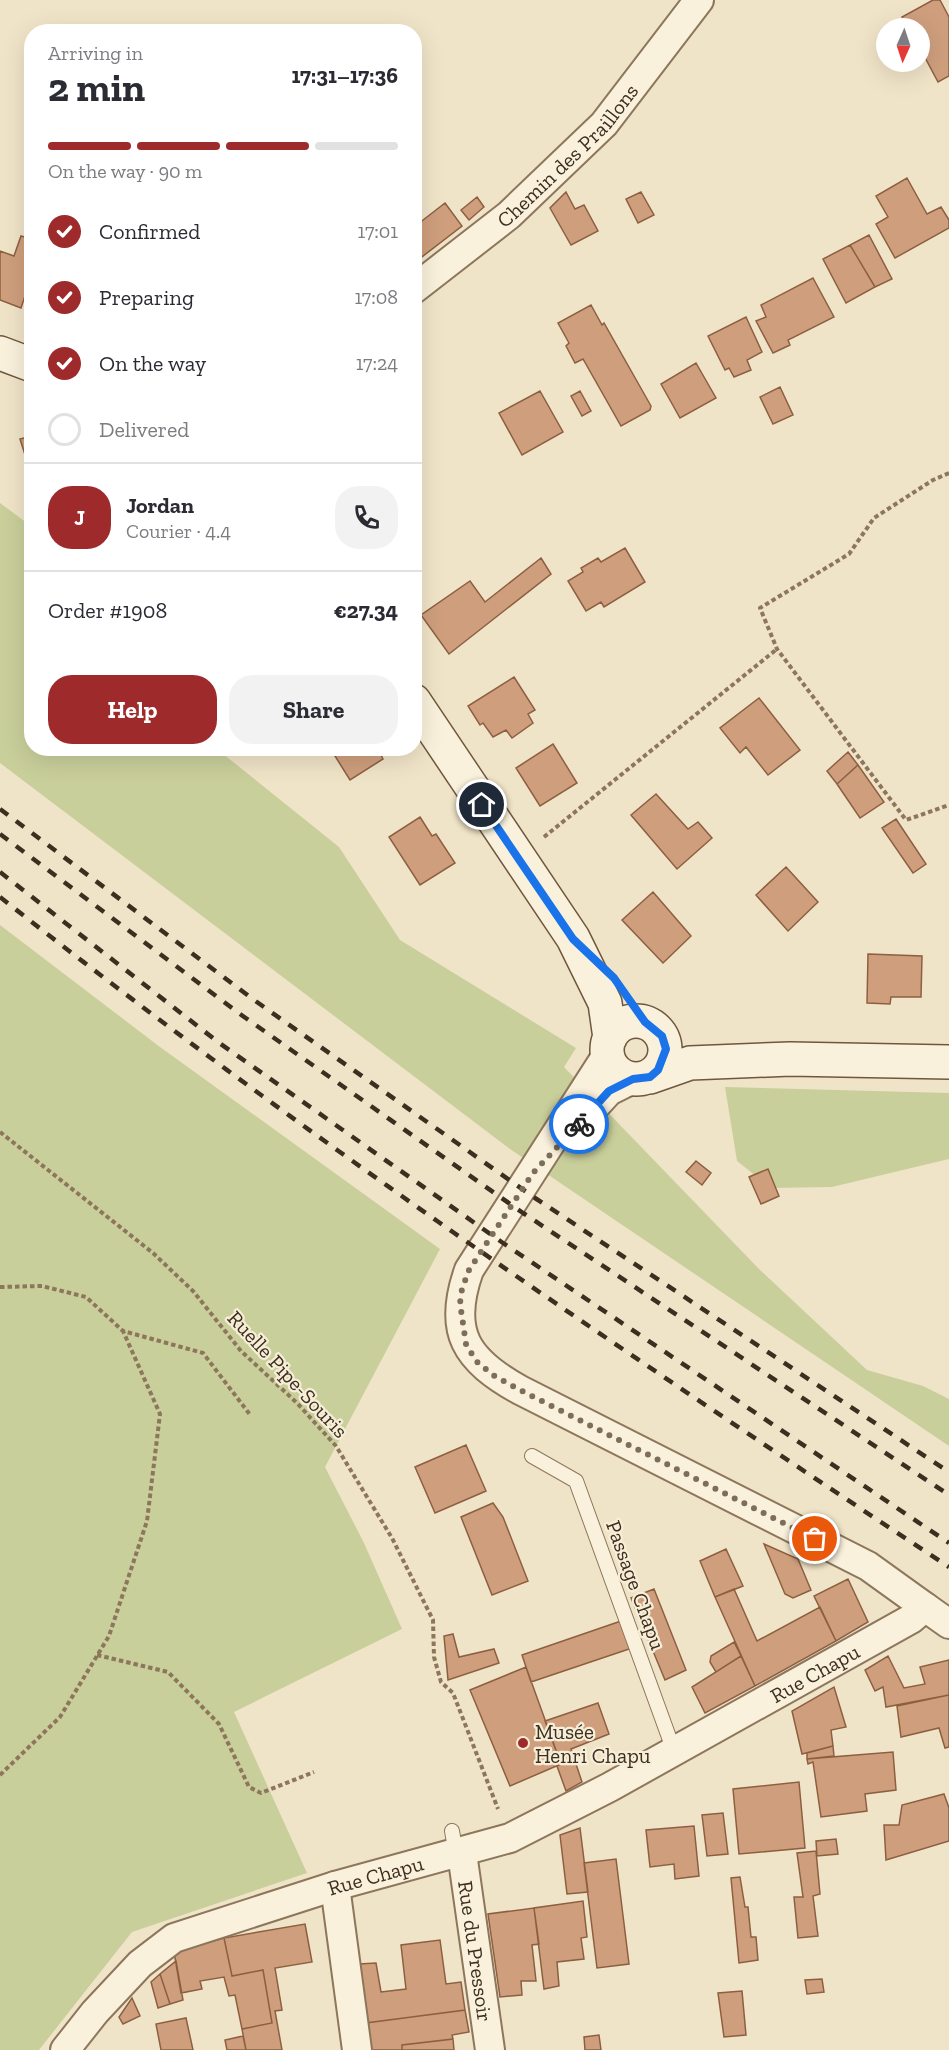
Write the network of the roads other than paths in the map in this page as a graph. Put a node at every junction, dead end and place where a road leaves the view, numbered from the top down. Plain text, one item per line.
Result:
1 (699, 0) edge
2 (422, 283) edge
3 (0, 353) edge
4 (24, 362) edge
5 (422, 712) edge
6 (573, 939) junction
7 (654, 1029) junction
8 (609, 1047) junction
9 (790, 1059) junction
10 (949, 1062) edge
11 (641, 1078) junction
12 (533, 1173) junction
13 (532, 1456) dead end
14 (925, 1607) junction
15 (949, 1624) edge
16 (674, 1751) junction
17 (457, 1846) junction
18 (335, 1887) junction
19 (65, 2050) edge
20 (357, 2050) edge
21 (490, 2050) edge

1 - 2 street, Chemin des Praillons
3 - 4 street
5 - 6 street
6 - 7 street
6 - 8 street
7 - 8 street
7 - 9 street
7 - 11 street
8 - 11 street
8 - 12 street
9 - 10 street
9 - 11 street
11 - 12 street
12 - 14 street
13 - 16 lane, Passage Chapu
14 - 15 street
14 - 16 street, Rue Chapu
16 - 17 street, Rue Chapu
17 - 18 street, Rue Chapu
17 - 21 street, Rue du Pressoir
18 - 19 street, Rue Chapu
18 - 20 street

